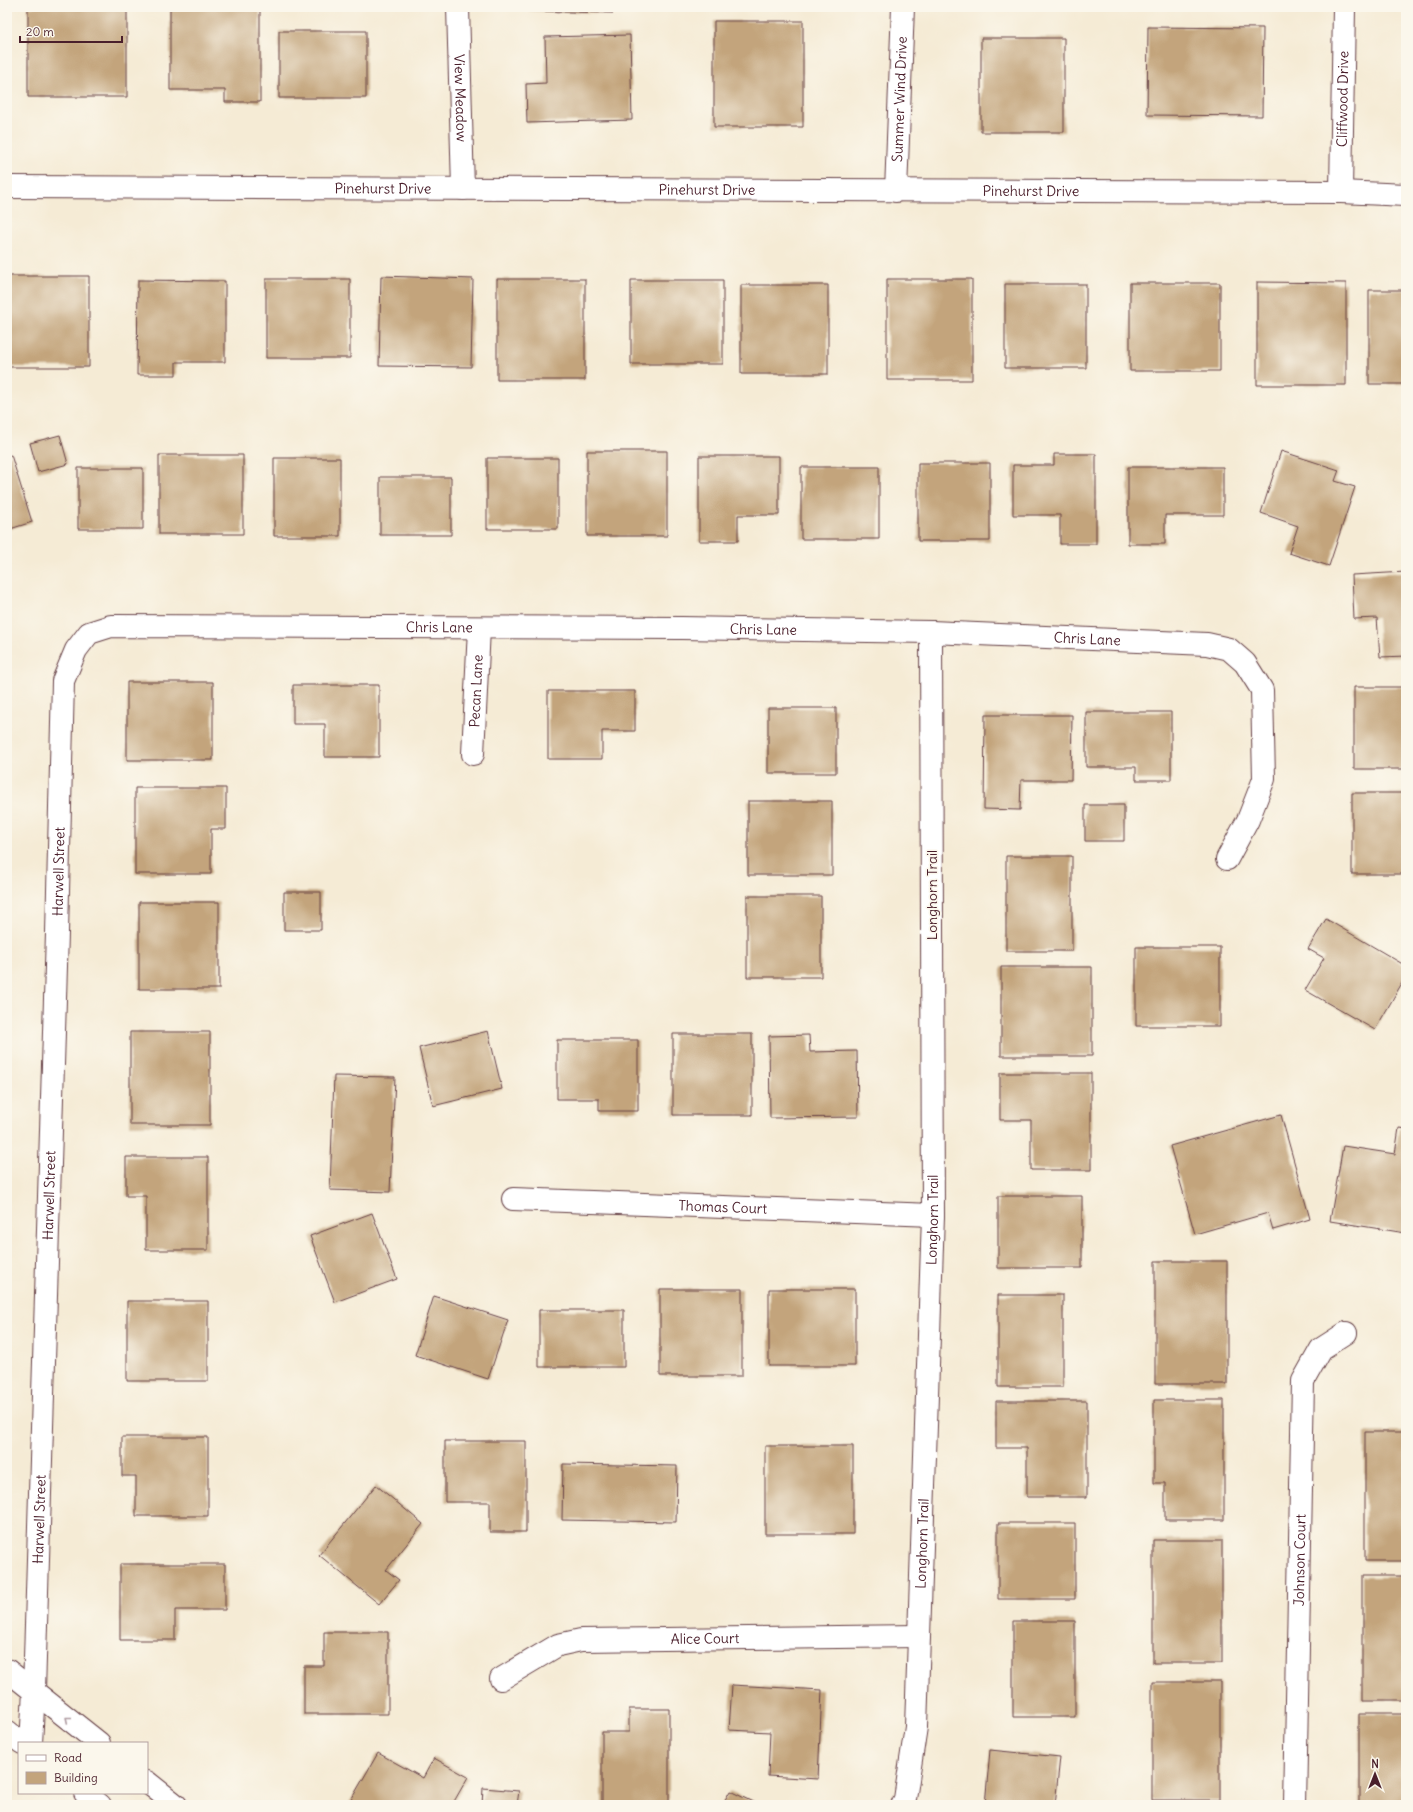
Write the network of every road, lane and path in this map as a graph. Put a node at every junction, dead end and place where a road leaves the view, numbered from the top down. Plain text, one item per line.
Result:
1 (458, 7) edge
2 (903, 7) edge
3 (1344, 7) edge
4 (7, 188) edge
5 (463, 189) junction
6 (896, 191) junction
7 (1341, 192) junction
8 (1406, 195) edge
9 (479, 628) junction
10 (932, 632) junction
11 (76, 650) joint
12 (473, 754) dead end
13 (1227, 859) dead end
14 (513, 1199) dead end
15 (933, 1215) junction
16 (1346, 1333) dead end
17 (919, 1636) junction
18 (7, 1670) edge
19 (501, 1679) dead end
20 (34, 1691) junction
21 (7, 1731) edge
22 (21, 1742) edge
23 (32, 1742) edge
24 (98, 1742) edge
25 (148, 1783) edge
26 (86, 1794) edge
27 (100, 1805) edge
28 (176, 1805) edge
29 (902, 1805) edge
30 (1294, 1805) edge

1 - 5 street, View Meadow
2 - 6 street, Summer Wind Drive
3 - 7 street, Cliffwood Drive
4 - 5 street, Pinehurst Drive
5 - 6 street, Pinehurst Drive
6 - 7 street, Pinehurst Drive
7 - 8 street, Pinehurst Drive
9 - 10 street, Chris Lane
9 - 11 street, Chris Lane
9 - 12 street, Pecan Lane
10 - 13 street, Chris Lane
10 - 15 street, Longhorn Trail
11 - 20 street, Harwell Street
14 - 15 street, Thomas Court
15 - 17 street, Longhorn Trail
16 - 30 street, Johnson Court
17 - 19 street, Alice Court
17 - 29 street, Longhorn Trail
18 - 20 street
20 - 23 street, Harwell Street
24 -> 20 street
21 - 22 street
25 - 28 street
26 - 27 street

